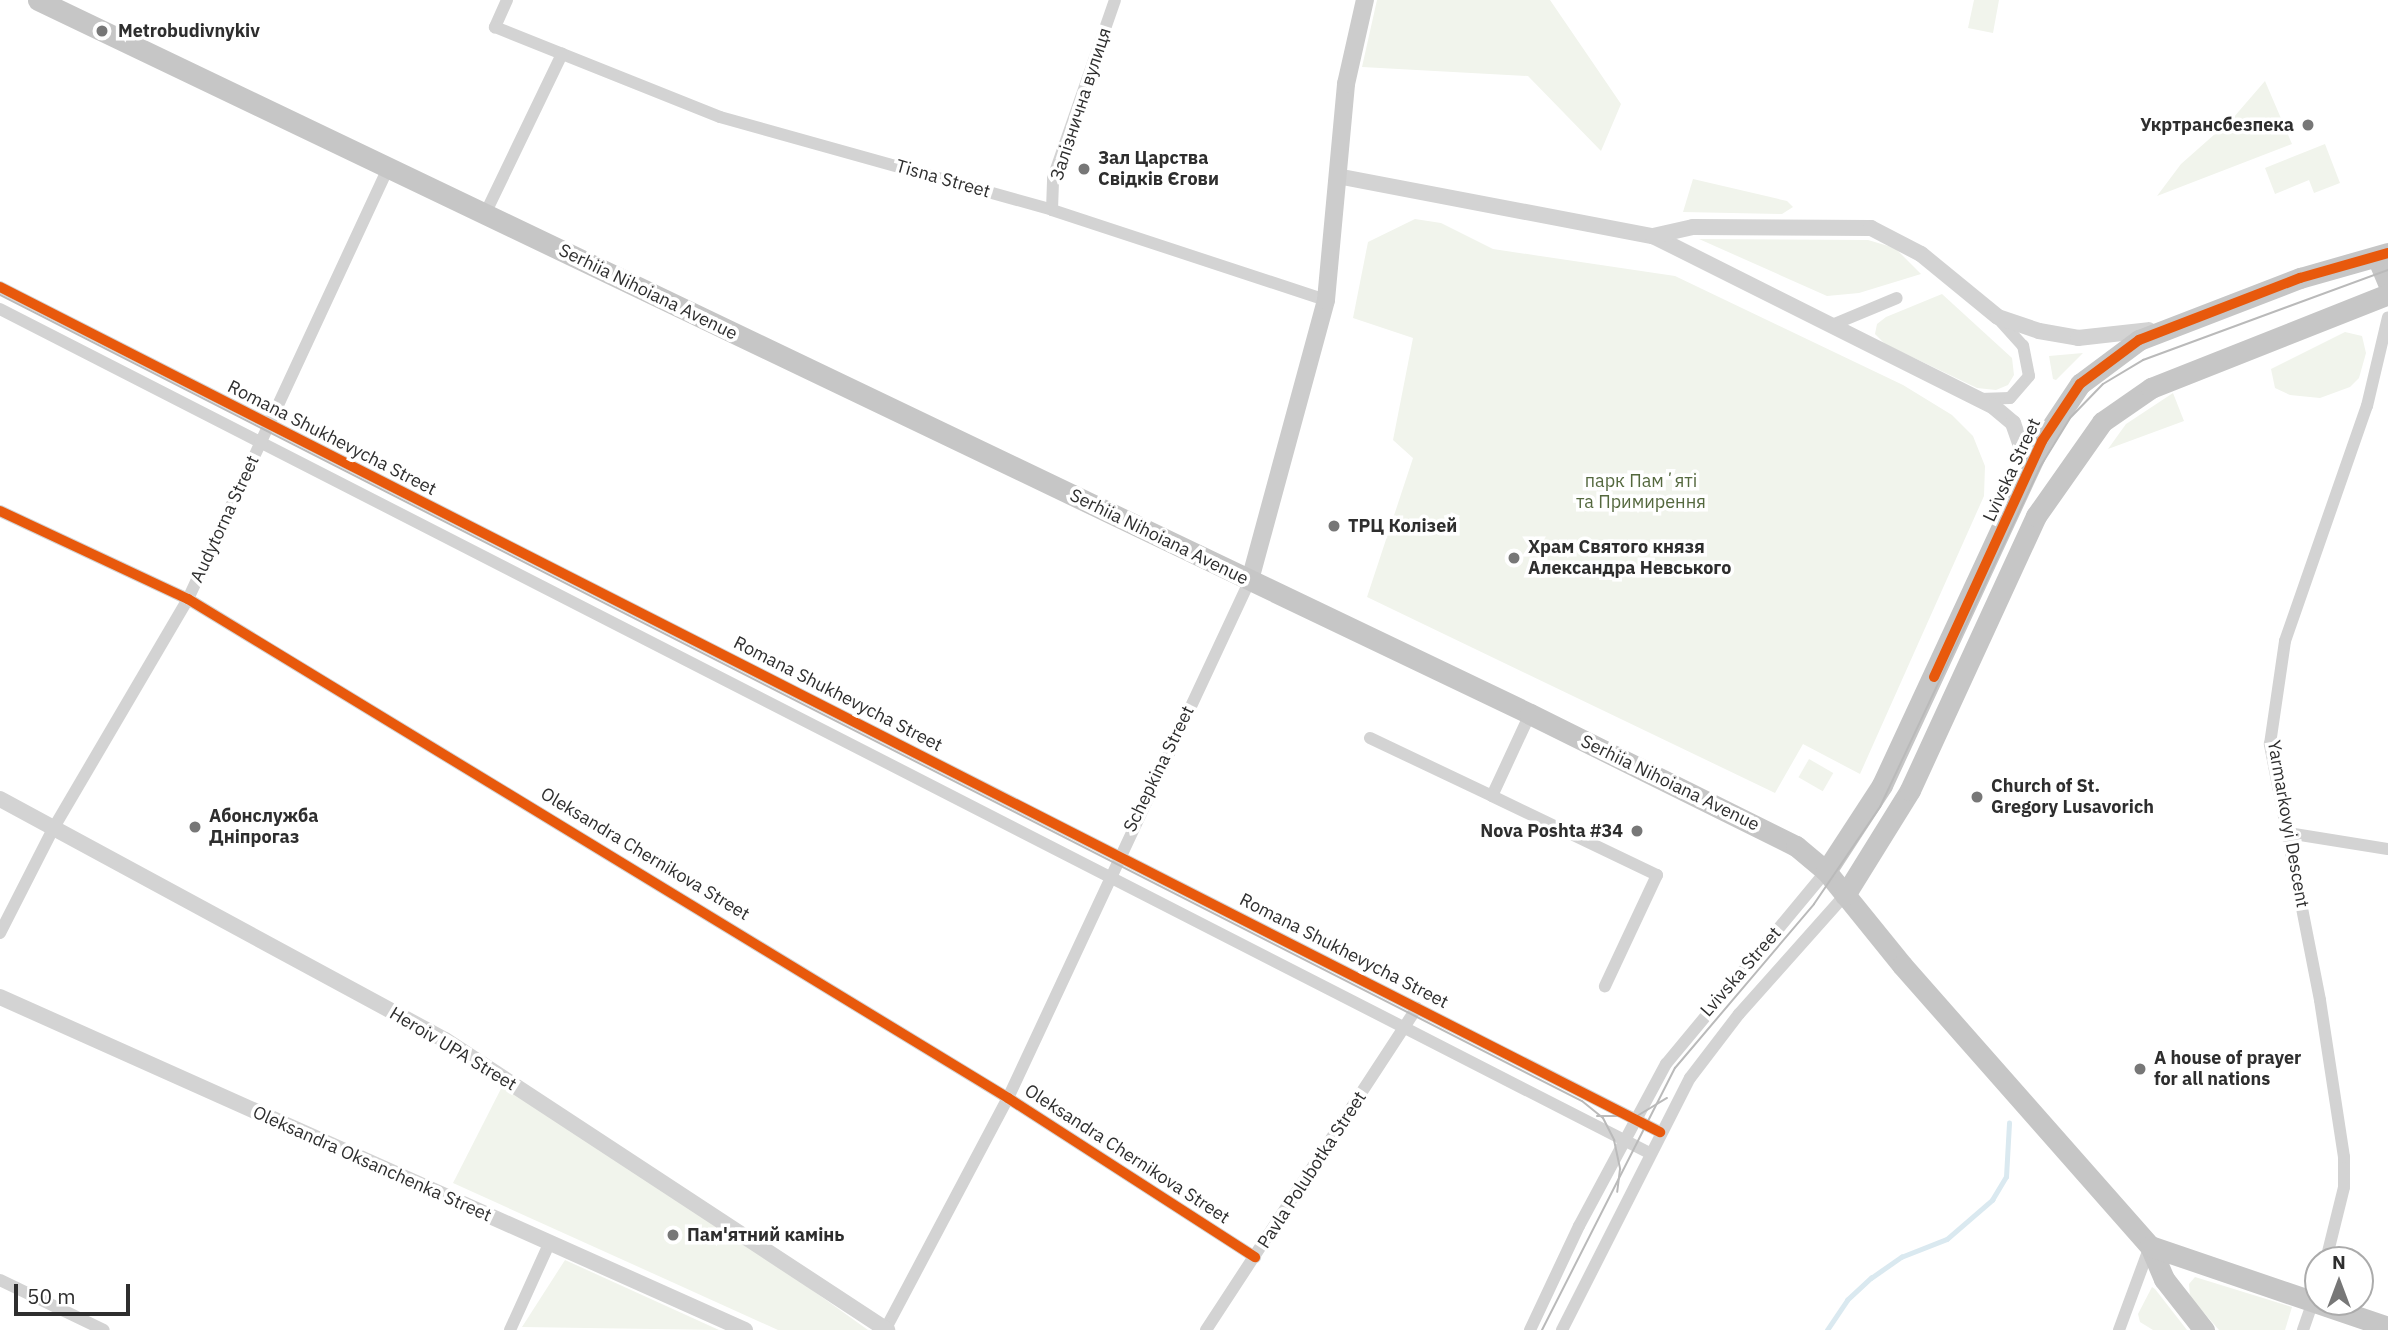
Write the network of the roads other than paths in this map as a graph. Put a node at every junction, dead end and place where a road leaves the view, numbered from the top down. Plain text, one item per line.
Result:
1 (38, 0) edge
2 (507, 0) edge
3 (1115, 0) edge
4 (1366, 0) edge
5 (562, 54) junction
6 (388, 168) junction
7 (1337, 176) junction
8 (1052, 209) junction
9 (485, 214) junction
10 (1653, 236) junction
11 (2383, 255) edge
12 (2388, 283) edge
13 (0, 287) edge
14 (2388, 294) edge
15 (1897, 299) dead end
16 (1326, 300) junction
17 (0, 309) edge
18 (1998, 317) junction
19 (2388, 317) edge
20 (1832, 325) junction
21 (2176, 325) junction
22 (1980, 399) junction
23 (269, 426) junction
24 (261, 442) junction
25 (2029, 469) junction
26 (2013, 506) junction
27 (0, 511) edge
28 (2036, 516) junction
29 (1251, 580) junction
30 (188, 599) junction
31 (1530, 714) junction
32 (1370, 738) dead end
33 (1492, 796) junction
34 (0, 799) edge
35 (53, 829) junction
36 (2288, 832) junction
37 (2388, 849) edge
38 (1118, 855) junction
39 (1826, 871) junction
40 (1109, 874) junction
41 (1845, 895) junction
42 (0, 933) edge
43 (1605, 986) dead end
44 (0, 997) edge
45 (1417, 1008) junction
46 (1406, 1026) junction
47 (1008, 1098) junction
48 (1635, 1119) junction
49 (1660, 1132) junction
50 (1624, 1140) junction
51 (1649, 1153) junction
52 (550, 1242) junction
53 (2150, 1246) junction
54 (2329, 1246) edge
55 (1255, 1257) junction
56 (0, 1280) edge
57 (2304, 1291) edge
58 (2364, 1316) edge
59 (2388, 1327) edge
60 (2122, 1329) edge
61 (104, 1330) edge
62 (510, 1330) edge
63 (745, 1330) edge
64 (886, 1330) edge
65 (1206, 1330) edge
66 (1530, 1330) edge
67 (1562, 1330) edge
68 (2204, 1330) edge

1 - 6 main road, Serhiia Nihoiana Avenue
2 - 5 street, Tisna Street
3 - 8 street, Залізнична вулиця
4 - 7 main road, Schepkina Street
5 - 8 street, Tisna Street
5 - 9 street
6 - 9 main road, Serhiia Nihoiana Avenue
6 - 23 street, Audytorna Street
7 - 10 street
7 - 16 main road, Schepkina Street
8 - 16 street, Tisna Street
9 - 29 main road, Serhiia Nihoiana Avenue
10 - 18 street
10 - 20 street
11 - 12 main road
11 - 21 main road, Lvivska Street
13 - 23 street, Romana Shukhevycha Street
14 - 28 main road, Lvivska Street
15 - 20 street
16 - 29 main road, Schepkina Street
17 - 24 street, Romana Shukhevycha Street
18 - 21 street
18 - 22 street
19 - 36 street, Yarmarkovyi Descent
20 - 22 street
21 - 25 main road, Lvivska Street
22 - 25 street
23 - 24 street, Audytorna Street
23 - 38 street, Romana Shukhevycha Street
24 - 30 street, Audytorna Street
24 - 40 street, Romana Shukhevycha Street
25 - 26 main road, Lvivska Street
26 - 28 main road
26 - 39 main road, Lvivska Street
27 - 30 street, Oleksandra Chernikova Street
28 - 41 main road, Lvivska Street
29 - 31 main road, Serhiia Nihoiana Avenue
29 - 38 street, Schepkina Street
30 - 35 street, Audytorna Street
30 - 47 street, Oleksandra Chernikova Street
31 - 33 street
31 - 39 main road, Serhiia Nihoiana Avenue
32 - 33 street
33 - 43 street
34 - 35 street, Heroiv UPA Street
35 - 42 street, Audytorna Street
35 - 64 street, Heroiv UPA Street
36 - 37 street
36 - 54 street, Yarmarkovyi Descent
38 - 40 street, Schepkina Street
38 - 45 street, Romana Shukhevycha Street
39 - 41 main road, Serhiia Nihoiana Avenue
39 - 48 street, Lvivska Street
40 - 46 street, Romana Shukhevycha Street
40 - 47 street, Schepkina Street
41 - 49 street, Lvivska Street
41 - 53 main road, Serhiia Nihoiana Avenue
44 - 52 street, Oleksandra Oksanchenka Street
45 - 46 street, Pavla Polubotka Street
45 - 48 street, Romana Shukhevycha Street
46 - 50 street, Romana Shukhevycha Street
46 - 55 street, Pavla Polubotka Street
47 - 55 street, Oleksandra Chernikova Street
47 - 64 street, Schepkina Street
48 - 49 street, Romana Shukhevycha Street
48 - 50 street, Lvivska Street
49 - 51 street, Lvivska Street
50 - 51 street, Romana Shukhevycha Street
50 - 66 street, Lvivska Street
51 - 67 street, Lvivska Street
52 - 62 street
52 - 63 street, Oleksandra Oksanchenka Street
53 - 57 main road
53 - 60 street
53 - 68 main road
55 - 65 street, Pavla Polubotka Street
56 - 61 street
58 - 59 main road

